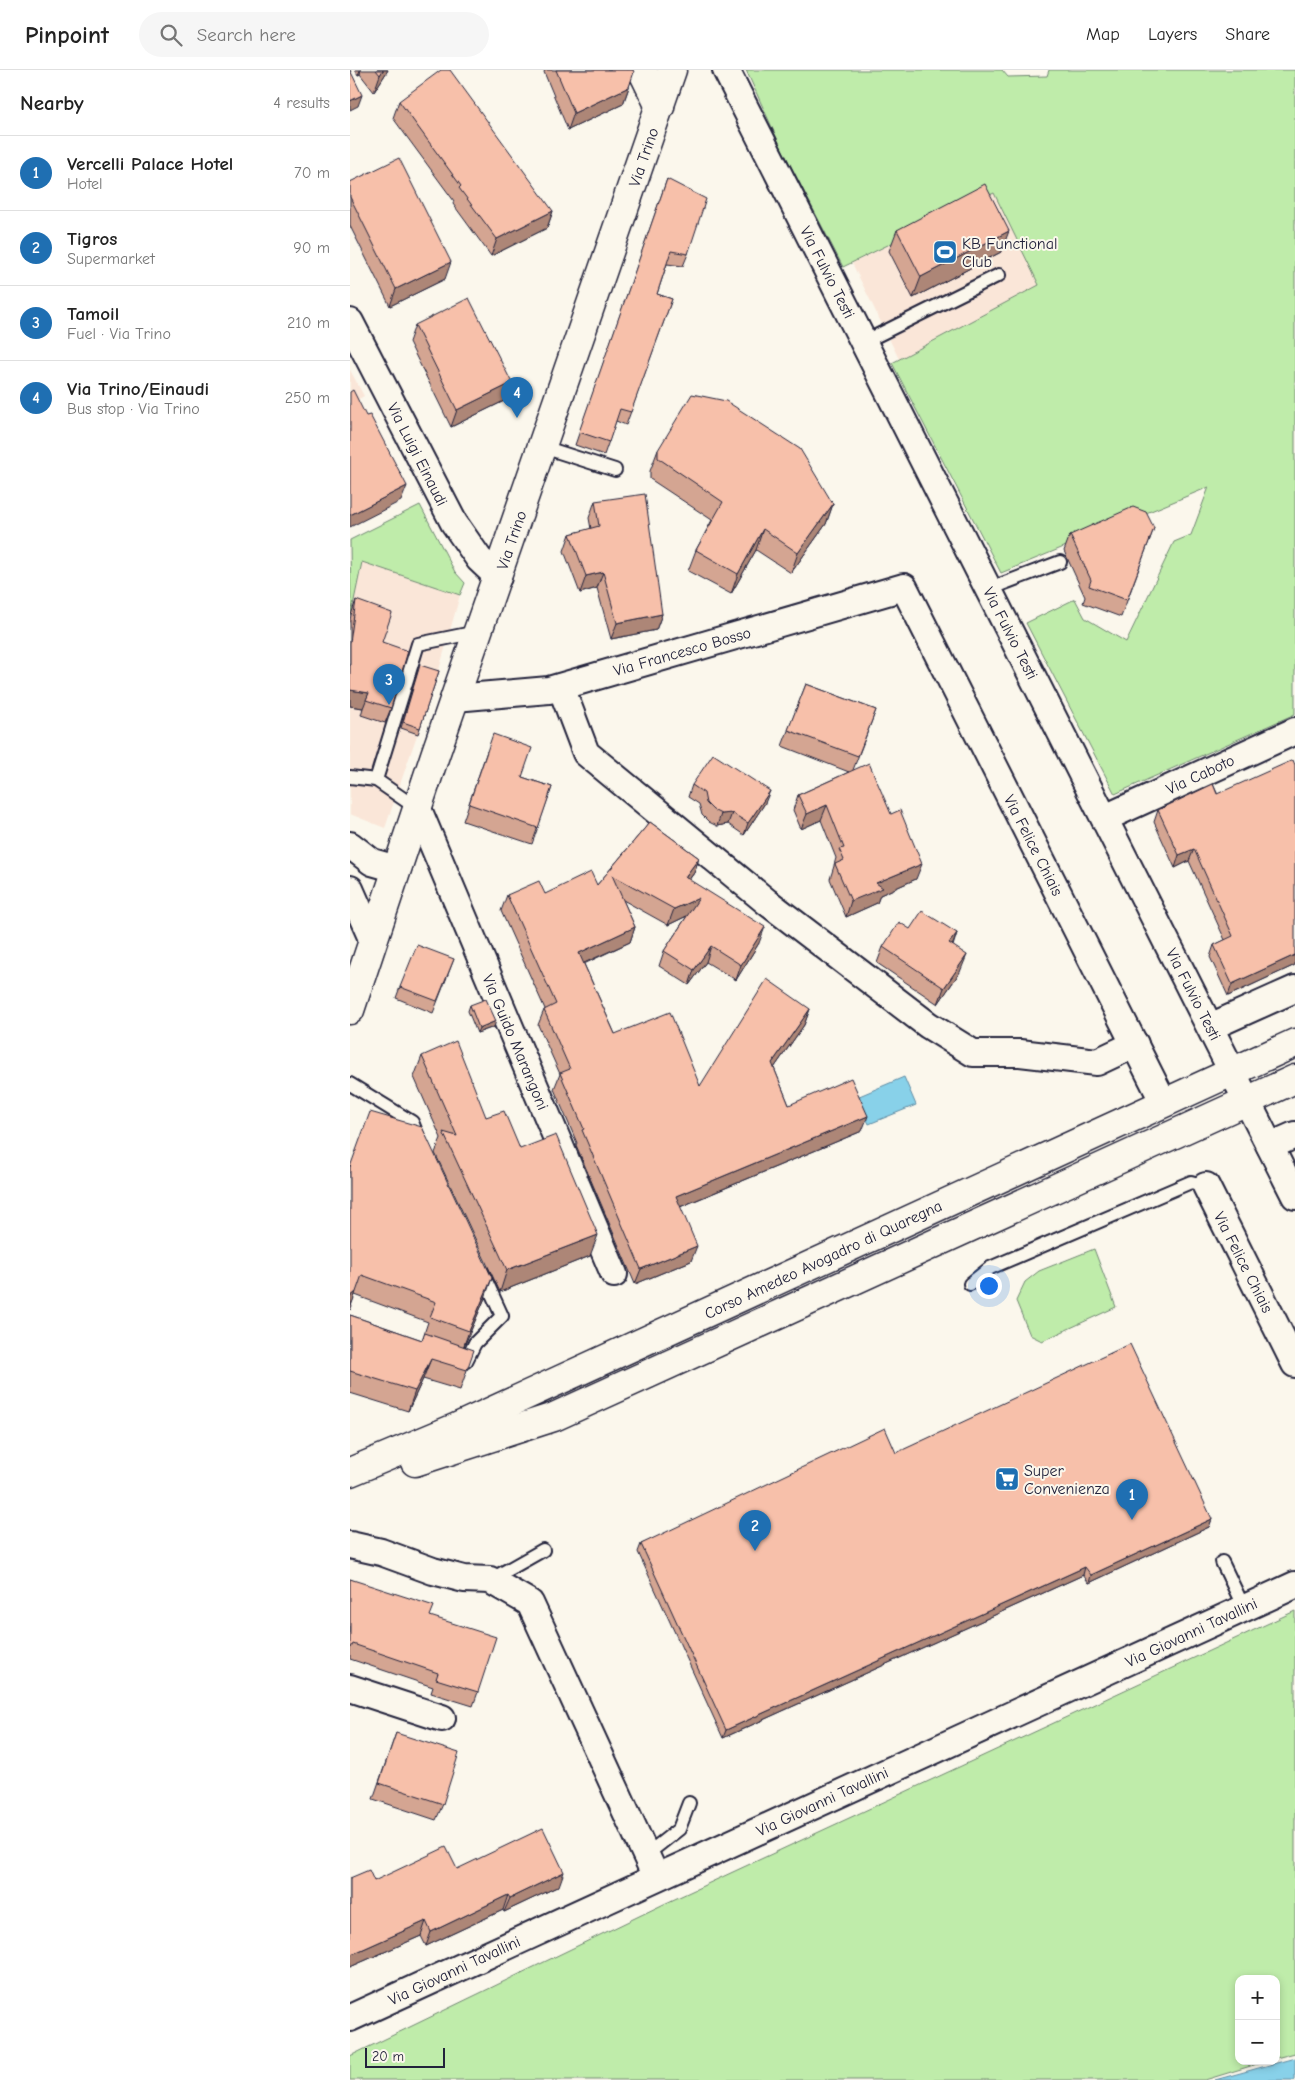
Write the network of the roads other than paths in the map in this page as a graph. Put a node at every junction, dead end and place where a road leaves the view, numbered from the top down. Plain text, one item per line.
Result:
1 (642, 70) edge
2 (672, 70) edge
3 (726, 70) edge
4 (660, 106) junction
5 (999, 275) dead end
6 (350, 322) edge
7 (864, 342) junction
8 (543, 447) junction
9 (615, 470) dead end
10 (1060, 562) dead end
11 (498, 577) junction
12 (904, 587) joint
13 (989, 588) junction
14 (479, 631) junction
15 (561, 686) junction
16 (455, 698) junction
17 (1292, 741) edge
18 (350, 777) edge
19 (376, 780) junction
20 (418, 809) junction
21 (1105, 818) junction
22 (350, 846) edge
23 (397, 869) junction
24 (350, 889) edge
25 (373, 941) junction
26 (1295, 989) edge
27 (350, 1010) edge
28 (1210, 1027) junction
29 (1295, 1043) edge
30 (1135, 1044) junction
31 (1232, 1071) junction
32 (1295, 1079) edge
33 (350, 1084) edge
34 (1247, 1100) junction
35 (1164, 1103) junction
36 (1295, 1135) edge
37 (1270, 1146) junction
38 (424, 1148) edge
39 (1206, 1186) joint
40 (1295, 1196) edge
41 (477, 1263) edge
42 (614, 1274) dead end
43 (970, 1284) dead end
44 (448, 1355) edge
45 (1295, 1364) edge
46 (350, 1472) edge
47 (350, 1486) edge
48 (350, 1545) edge
49 (544, 1550) dead end
50 (1222, 1562) dead end
51 (490, 1580) junction
52 (1295, 1585) edge
53 (1244, 1608) junction
54 (350, 1688) edge
55 (442, 1718) dead end
56 (688, 1803) dead end
57 (651, 1866) junction
58 (350, 2018) edge

1 - 4 main road
2 - 4 main road, Via Trino
3 - 7 street, Via Fulvio Testi
4 - 8 main road, Via Trino
5 - 7 lane
6 - 11 street, Via Luigi Einaudi
7 - 13 street, Via Fulvio Testi
8 - 9 lane
8 - 11 main road, Via Trino
10 - 13 lane
11 - 14 main road, Via Trino
12 - 15 street, Via Francesco Bosso
12 - 30 street, Via Felice Chiais
13 - 21 street, Via Fulvio Testi
14 - 16 main road, Via Trino
14 - 19 lane
15 - 16 street, Via Francesco Bosso
15 - 30 street
16 - 20 main road, Via Trino
17 - 21 street, Via Caboto
18 - 19 lane
19 - 20 lane
20 - 23 main road, Via Trino
20 - 42 street, Via Guido Marangoni
21 - 28 street, Via Fulvio Testi
22 - 23 street
23 - 25 main road, Via Trino
24 - 25 street
25 - 27 main road, Via Trino
26 - 28 street
28 - 31 street, Via Fulvio Testi
29 - 31 main road, Corso Amedeo Avogadro di Quaregna
30 - 35 street, Via Felice Chiais
31 - 34 street, Via Fulvio Testi
31 - 35 main road, Corso Amedeo Avogadro di Quaregna
32 - 34 main road, Corso Amedeo Avogadro di Quaregna
33 - 38 lane
34 - 37 street, Via Fulvio Testi
34 - 47 main road, Corso Amedeo Avogadro di Quaregna
35 - 46 main road, Corso Amedeo Avogadro di Quaregna
36 - 37 street
37 - 40 street, Via Fulvio Testi
39 - 43 lane
39 - 45 street, Via Felice Chiais
41 - 44 lane
48 - 51 street
49 - 51 lane
50 - 53 lane
51 - 57 street
52 - 53 street, Via Giovanni Tavallini
53 - 57 street, Via Giovanni Tavallini
54 - 55 street
56 - 57 lane
57 - 58 street, Via Giovanni Tavallini

